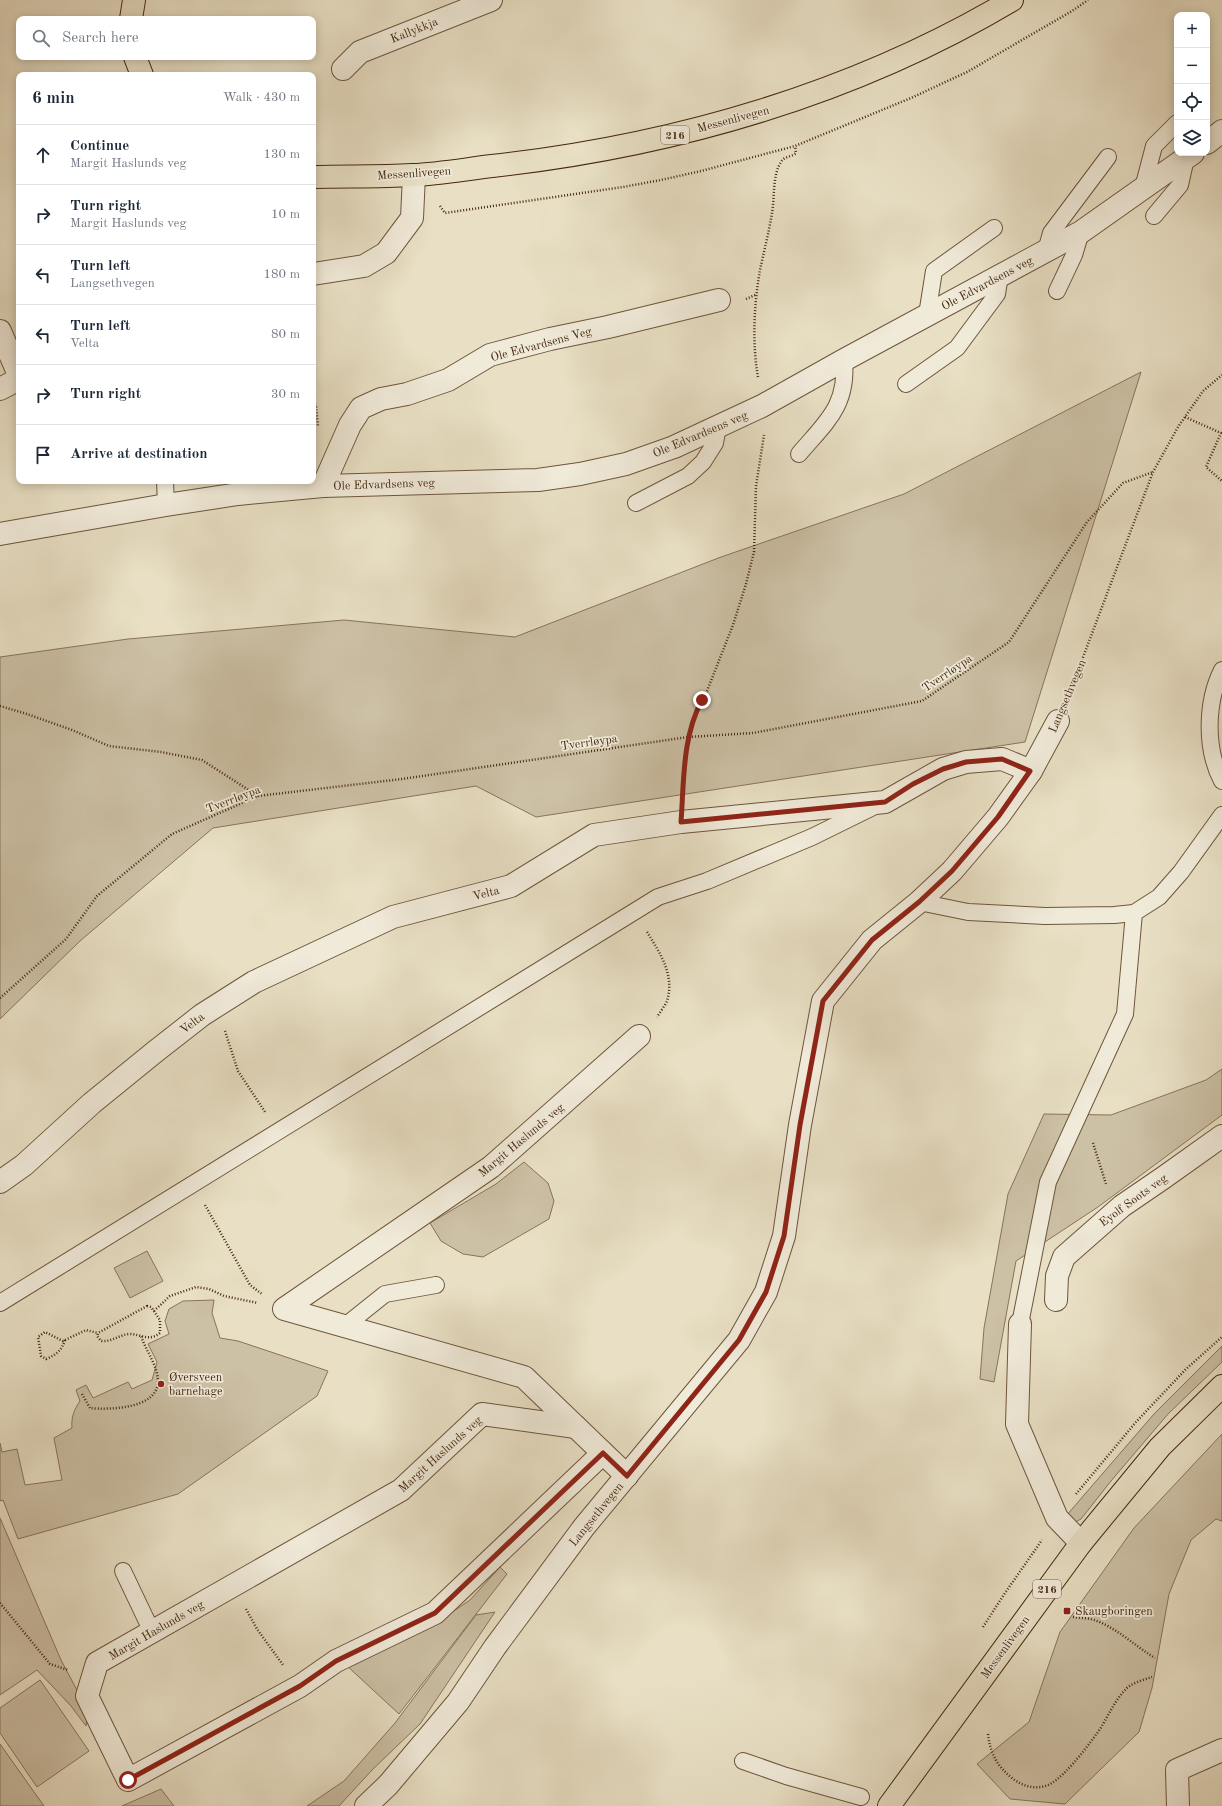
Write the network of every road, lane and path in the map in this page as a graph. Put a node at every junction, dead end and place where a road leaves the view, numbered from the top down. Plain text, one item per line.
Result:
1 (134, 0) edge
2 (491, 0) edge
3 (1012, 0) edge
4 (131, 16) edge
5 (136, 60) edge
6 (343, 69) dead end
7 (141, 72) edge
8 (1174, 126) edge
9 (1222, 132) edge
10 (1210, 141) edge
11 (795, 146) dead end
12 (1188, 156) edge
13 (1189, 156) edge
14 (1108, 157) dead end
15 (414, 175) junction
16 (316, 177) edge
17 (1143, 188) junction
18 (1154, 216) dead end
19 (994, 228) dead end
20 (1081, 232) junction
21 (1046, 251) junction
22 (316, 274) edge
23 (1000, 275) junction
24 (1057, 291) dead end
25 (719, 300) dead end
26 (927, 315) junction
27 (0, 331) edge
28 (844, 360) junction
29 (16, 368) edge
30 (1222, 375) edge
31 (16, 381) edge
32 (906, 384) dead end
33 (0, 389) edge
34 (762, 406) junction
35 (1185, 417) junction
36 (718, 426) junction
37 (799, 454) dead end
38 (1153, 472) junction
39 (1222, 481) edge
40 (165, 484) edge
41 (323, 486) junction
42 (636, 503) dead end
43 (166, 504) junction
44 (0, 534) edge
45 (1222, 670) edge
46 (0, 706) edge
47 (1058, 721) joint
48 (688, 737) junction
49 (1030, 771) junction
50 (1222, 781) edge
51 (258, 796) junction
52 (885, 802) junction
53 (1222, 815) edge
54 (681, 822) junction
55 (919, 902) junction
56 (633, 912) junction
57 (1134, 913) junction
58 (0, 998) edge
59 (217, 1006) junction
60 (655, 1021) dead end
61 (639, 1036) dead end
62 (276, 1133) junction
63 (1222, 1136) edge
64 (1093, 1142) dead end
65 (0, 1182) edge
66 (193, 1184) junction
67 (1122, 1206) junction
68 (436, 1285) dead end
69 (1056, 1300) dead end
70 (0, 1303) edge
71 (284, 1309) junction
72 (154, 1311) junction
73 (1020, 1324) joint
74 (345, 1326) junction
75 (98, 1333) junction
76 (140, 1336) junction
77 (1222, 1337) edge
78 (65, 1340) junction
79 (1222, 1386) edge
80 (82, 1394) dead end
81 (576, 1427) junction
82 (603, 1453) junction
83 (627, 1476) junction
84 (1057, 1518) junction
85 (1080, 1544) junction
86 (123, 1571) dead end
87 (0, 1603) edge
88 (248, 1612) dead end
89 (1073, 1617) dead end
90 (152, 1632) junction
91 (1155, 1658) dead end
92 (1152, 1677) dead end
93 (92, 1679) junction
94 (300, 1686) junction
95 (988, 1734) dead end
96 (1222, 1750) edge
97 (742, 1761) dead end
98 (861, 1797) dead end
99 (366, 1806) edge
100 (889, 1806) edge
101 (1178, 1806) edge

1 - 4 main road
2 - 6 street, Kallykkja
3 - 15 main road, Messenlivegen / 216
5 - 7 main road
8 - 17 lane
9 - 10 street
11 - 34 path
12 - 17 street, Ole Edvardsens veg
13 - 18 lane
14 - 21 lane
15 - 16 main road, Messenlivegen / 216
15 - 22 street
17 - 20 street, Ole Edvardsens veg
19 - 26 lane
20 - 21 street, Ole Edvardsens veg
20 - 24 lane
21 - 23 street, Ole Edvardsens veg
23 - 26 street, Ole Edvardsens veg
23 - 32 lane
25 - 41 street, Ole Edvardsens Veg
26 - 28 street, Ole Edvardsens veg
27 - 29 street
28 - 34 street, Ole Edvardsens veg
28 - 37 lane
30 - 35 path, Langsethvegen
31 - 33 street
34 - 36 street, Ole Edvardsens veg
34 - 48 path
35 - 38 path, Langsethvegen
35 - 39 path
36 - 41 street, Ole Edvardsens veg
36 - 42 lane
38 - 47 path, Langsethvegen
38 - 48 path, Tverrløypa
40 - 43 lane
41 - 43 street, Ole Edvardsens veg
43 - 44 street, Ole Edvardsens veg
45 - 50 lane
46 - 51 path
47 - 49 street, Langsethvegen
48 - 51 path, Tverrløypa
48 - 54 path
49 - 52 street, Velta
49 - 55 street, Langsethvegen
51 - 58 path, Tverrløypa
52 - 54 street, Velta
52 - 56 lane
53 - 57 lane
54 - 59 street, Velta
55 - 57 lane
55 - 83 street, Langsethvegen
56 - 60 path
56 - 62 lane
57 - 73 lane
59 - 62 path
59 - 65 street, Velta
61 - 71 street, Margit Haslunds veg
62 - 66 lane
63 - 67 street, Eyolf Soots veg
64 - 67 path
66 - 70 lane
66 - 71 path
67 - 69 street, Eyolf Soots veg
68 - 74 lane
71 - 72 path
71 - 74 street
72 - 75 path
72 - 76 path
73 - 84 street
74 - 81 street
75 - 76 path
75 - 78 path
76 - 80 path
77 - 84 path
78 - 78 path
79 - 85 main road, Messenlivegen / 216
81 - 82 street
81 - 90 street, Margit Haslunds veg
82 - 83 street
82 - 94 street, Margit Haslunds veg
83 - 99 street, Langsethvegen
84 - 85 street
85 - 100 main road, Messenlivegen / 216
86 - 90 lane
87 - 93 path
88 - 94 path
89 - 91 path
90 - 93 street, Margit Haslunds veg
92 - 95 path
93 - 94 street, Margit Haslunds veg
96 - 101 street
97 - 98 lane

